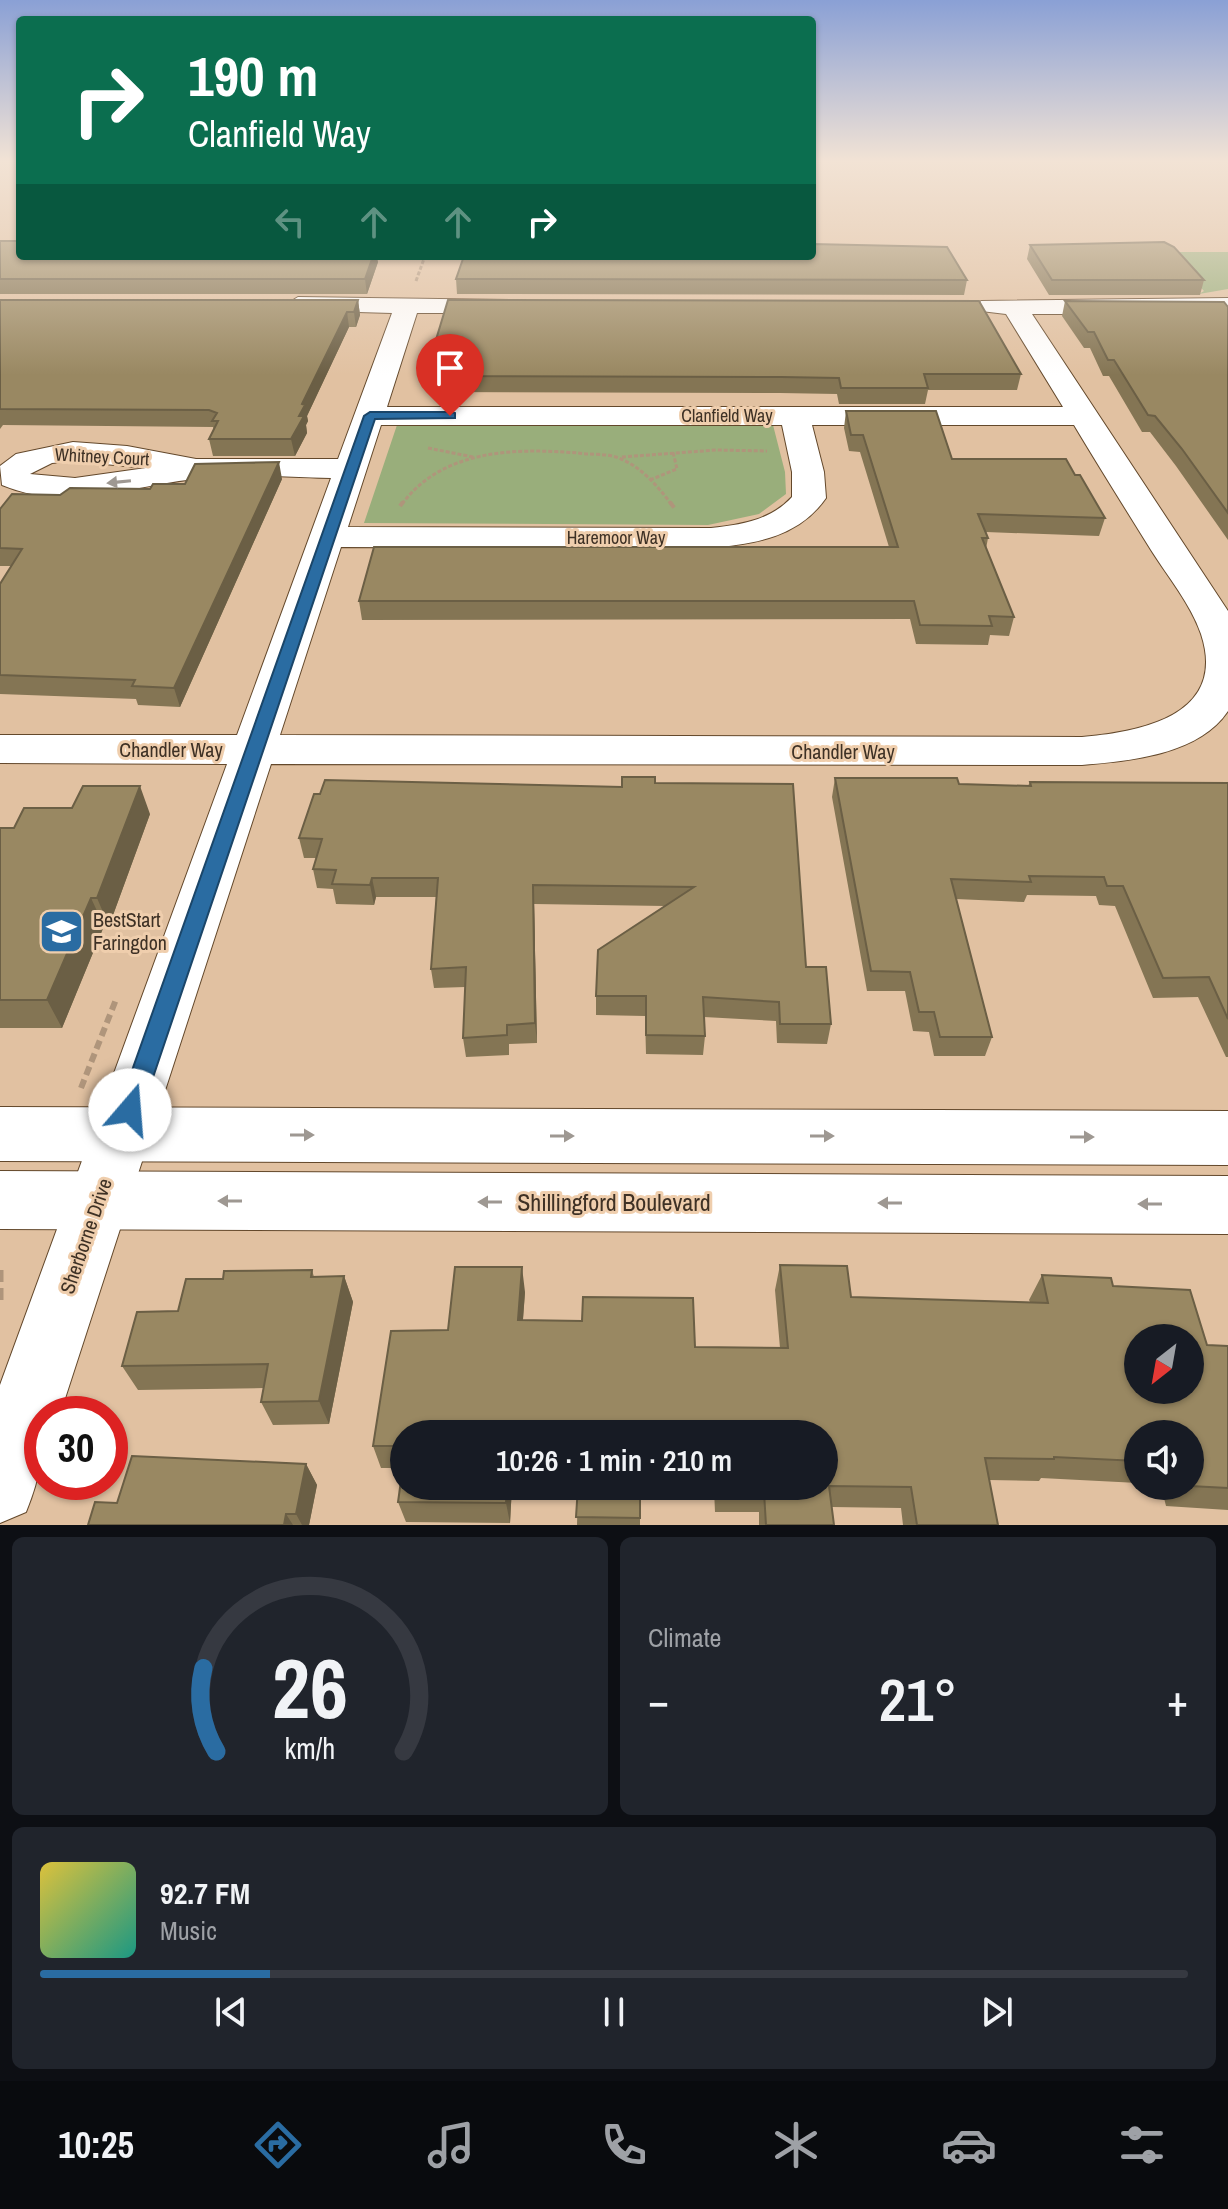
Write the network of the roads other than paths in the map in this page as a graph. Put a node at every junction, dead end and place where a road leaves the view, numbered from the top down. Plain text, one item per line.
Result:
1 (266, 305) edge
2 (407, 305) junction
3 (534, 305) edge
4 (966, 306) edge
5 (1014, 306) junction
6 (1228, 306) edge
7 (370, 416) junction
8 (795, 416) junction
9 (1084, 416) junction
10 (196, 469) edge
11 (350, 469) junction
12 (327, 537) junction
13 (0, 749) edge
14 (252, 750) junction
15 (0, 1134) edge
16 (121, 1134) junction
17 (1228, 1138) edge
18 (0, 1200) edge
19 (98, 1201) junction
20 (1228, 1205) edge
21 (0, 1486) edge

1 - 2 street
2 - 3 street
2 - 7 street, Sherborne Drive
4 - 5 street
5 - 6 street
5 - 9 street, Chandler Way
7 - 8 street, Clanfield Way
7 - 11 street, Sherborne Drive
8 - 9 street, Clanfield Way
8 - 12 street, Haremoor Way
9 - 14 street, Chandler Way
10 - 11 street
11 - 12 street, Sherborne Drive
12 - 14 street, Sherborne Drive
13 - 14 street, Chandler Way
14 - 16 street, Sherborne Drive
15 - 16 street
16 -> 17 street
16 - 19 street, Sherborne Drive
18 - 19 street, Shillingford Boulevard
20 -> 19 street, Shillingford Boulevard
19 - 21 street, Sherborne Drive

